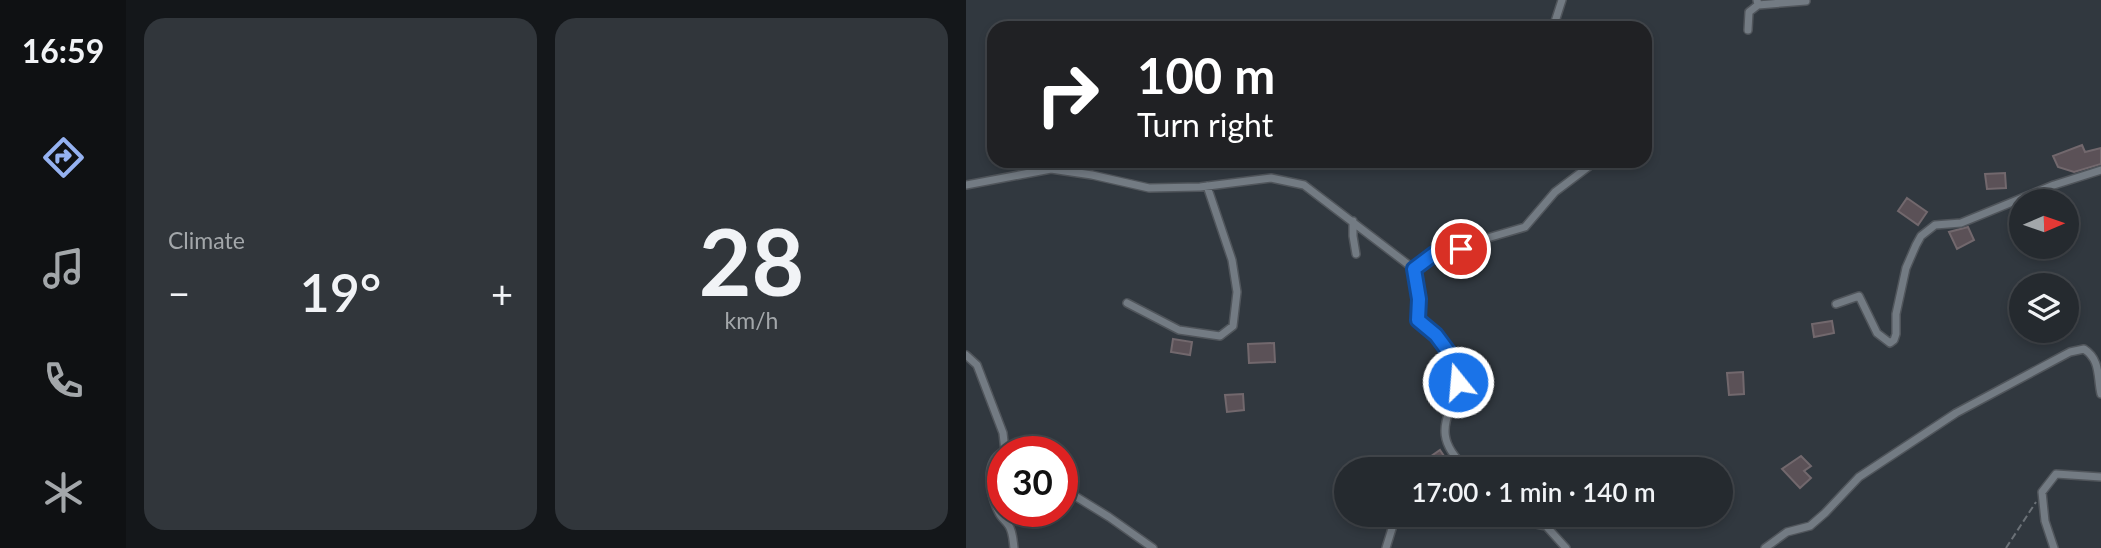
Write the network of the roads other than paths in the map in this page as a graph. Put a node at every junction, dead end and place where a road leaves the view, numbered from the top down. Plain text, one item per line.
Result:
1 (1562, 0) edge
2 (1807, 1) edge
3 (1758, 3) edge
4 (1555, 21) edge
5 (1748, 30) dead end
6 (1586, 168) edge
7 (2101, 170) edge
8 (966, 185) edge
9 (1207, 186) junction
10 (1353, 221) junction
11 (1356, 254) dead end
12 (1414, 269) junction
13 (1127, 303) dead end
14 (1836, 304) dead end
15 (966, 355) edge
16 (2101, 394) edge
17 (1003, 436) edge
18 (1453, 457) edge
19 (2101, 477) edge
20 (1078, 497) edge
21 (1011, 527) edge
22 (1392, 527) edge
23 (1547, 527) edge
24 (1014, 548) edge
25 (1153, 548) edge
26 (1386, 548) edge
27 (1566, 548) edge
28 (1765, 548) edge
29 (2054, 548) edge

1 - 4 street
2 - 3 street
3 - 5 street
6 - 12 street
7 - 14 street
8 - 9 street
9 - 10 street
9 - 13 street
10 - 11 street
10 - 12 street
12 - 18 street
15 - 17 street
16 - 28 street
19 - 29 street
20 - 25 street
21 - 24 street
22 - 26 street
23 - 27 street

